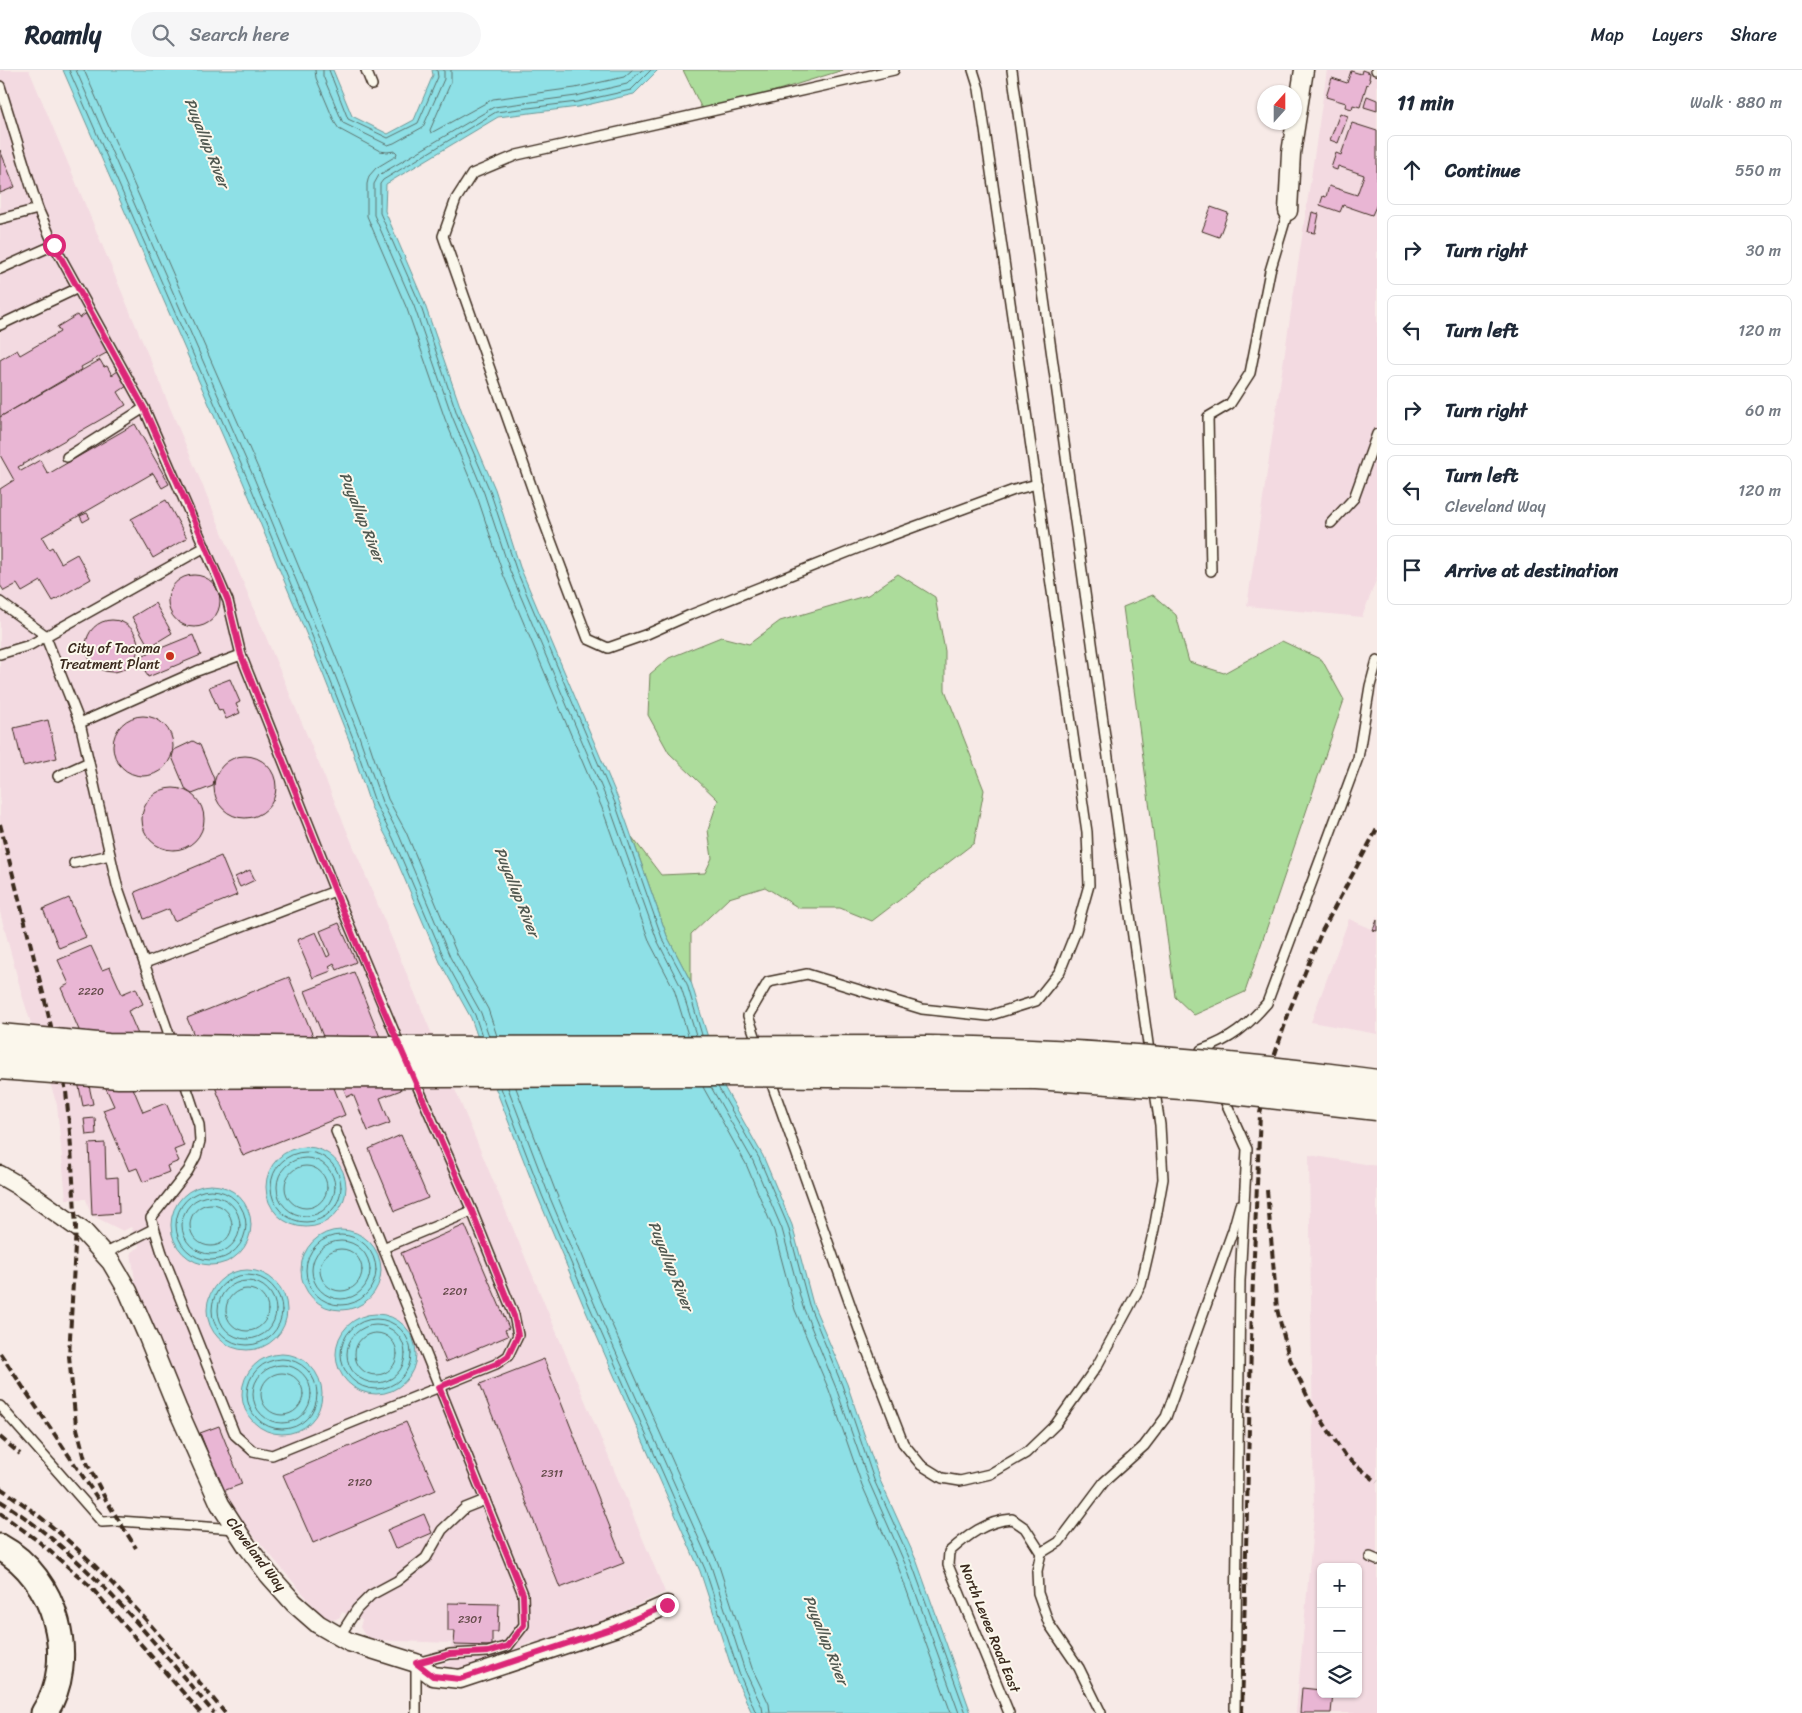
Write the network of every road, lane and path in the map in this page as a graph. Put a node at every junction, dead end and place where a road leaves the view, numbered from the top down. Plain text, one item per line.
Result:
1 (366, 70) edge
2 (894, 70) edge
3 (973, 70) edge
4 (1012, 70) edge
5 (1304, 70) edge
6 (372, 85) dead end
7 (0, 86) edge
8 (38, 209) junction
9 (1288, 211) joint
10 (0, 219) edge
11 (54, 245) junction
12 (0, 269) edge
13 (78, 288) junction
14 (0, 325) edge
15 (144, 408) junction
16 (1377, 434) edge
17 (67, 457) dead end
18 (1036, 484) junction
19 (1332, 523) dead end
20 (206, 547) junction
21 (1211, 571) dead end
22 (0, 602) edge
23 (45, 636) junction
24 (0, 654) edge
25 (241, 655) junction
26 (1377, 660) edge
27 (80, 722) junction
28 (89, 762) junction
29 (58, 776) dead end
30 (110, 855) junction
31 (74, 862) dead end
32 (335, 891) junction
33 (145, 963) junction
34 (0, 1038) edge
35 (0, 1065) edge
36 (1377, 1084) edge
37 (1377, 1106) edge
38 (336, 1131) dead end
39 (0, 1175) edge
40 (1245, 1191) junction
41 (472, 1211) junction
42 (153, 1229) junction
43 (383, 1248) junction
44 (104, 1254) junction
45 (439, 1387) junction
46 (0, 1406) edge
47 (485, 1500) junction
48 (236, 1529) junction
49 (0, 1547) edge
50 (1041, 1553) junction
51 (667, 1605) dead end
52 (339, 1637) junction
53 (416, 1663) junction
54 (44, 1713) edge
55 (416, 1713) edge
56 (1009, 1713) edge
57 (1101, 1713) edge
58 (1236, 1713) edge

1 - 6 lane
2 - 18 lane
3 - 18 lane
4 - 18 lane
5 - 9 street
7 - 8 lane
8 - 10 lane
8 - 11 lane
9 - 21 lane
11 - 12 lane
11 - 13 lane
13 - 14 lane
13 - 15 lane
15 - 17 lane
15 - 20 lane
16 - 19 lane
20 - 23 lane
20 - 25 lane
22 - 23 lane
23 - 24 lane
23 - 27 lane
25 - 27 lane
25 - 32 lane
26 - 40 lane
27 - 28 lane
28 - 29 lane
28 - 30 lane
30 - 31 lane
30 - 33 lane
32 - 33 lane
32 - 41 lane
33 - 42 lane
34 - 36 highway, bridge
35 - 37 highway, bridge
38 - 43 lane
39 - 44 street, Cleveland Way
40 - 50 lane
40 - 58 lane
41 - 43 lane
41 - 45 lane
42 - 44 lane
42 - 45 lane
43 - 45 lane
44 - 48 street, Cleveland Way
45 - 47 lane
46 - 48 lane
47 - 52 lane
47 - 53 lane
48 - 52 street, Cleveland Way
49 - 54 main road
50 - 56 lane, North Levee Road East
50 - 57 lane
51 - 53 street, Cleveland Way
52 - 53 street, Cleveland Way
53 - 55 lane

